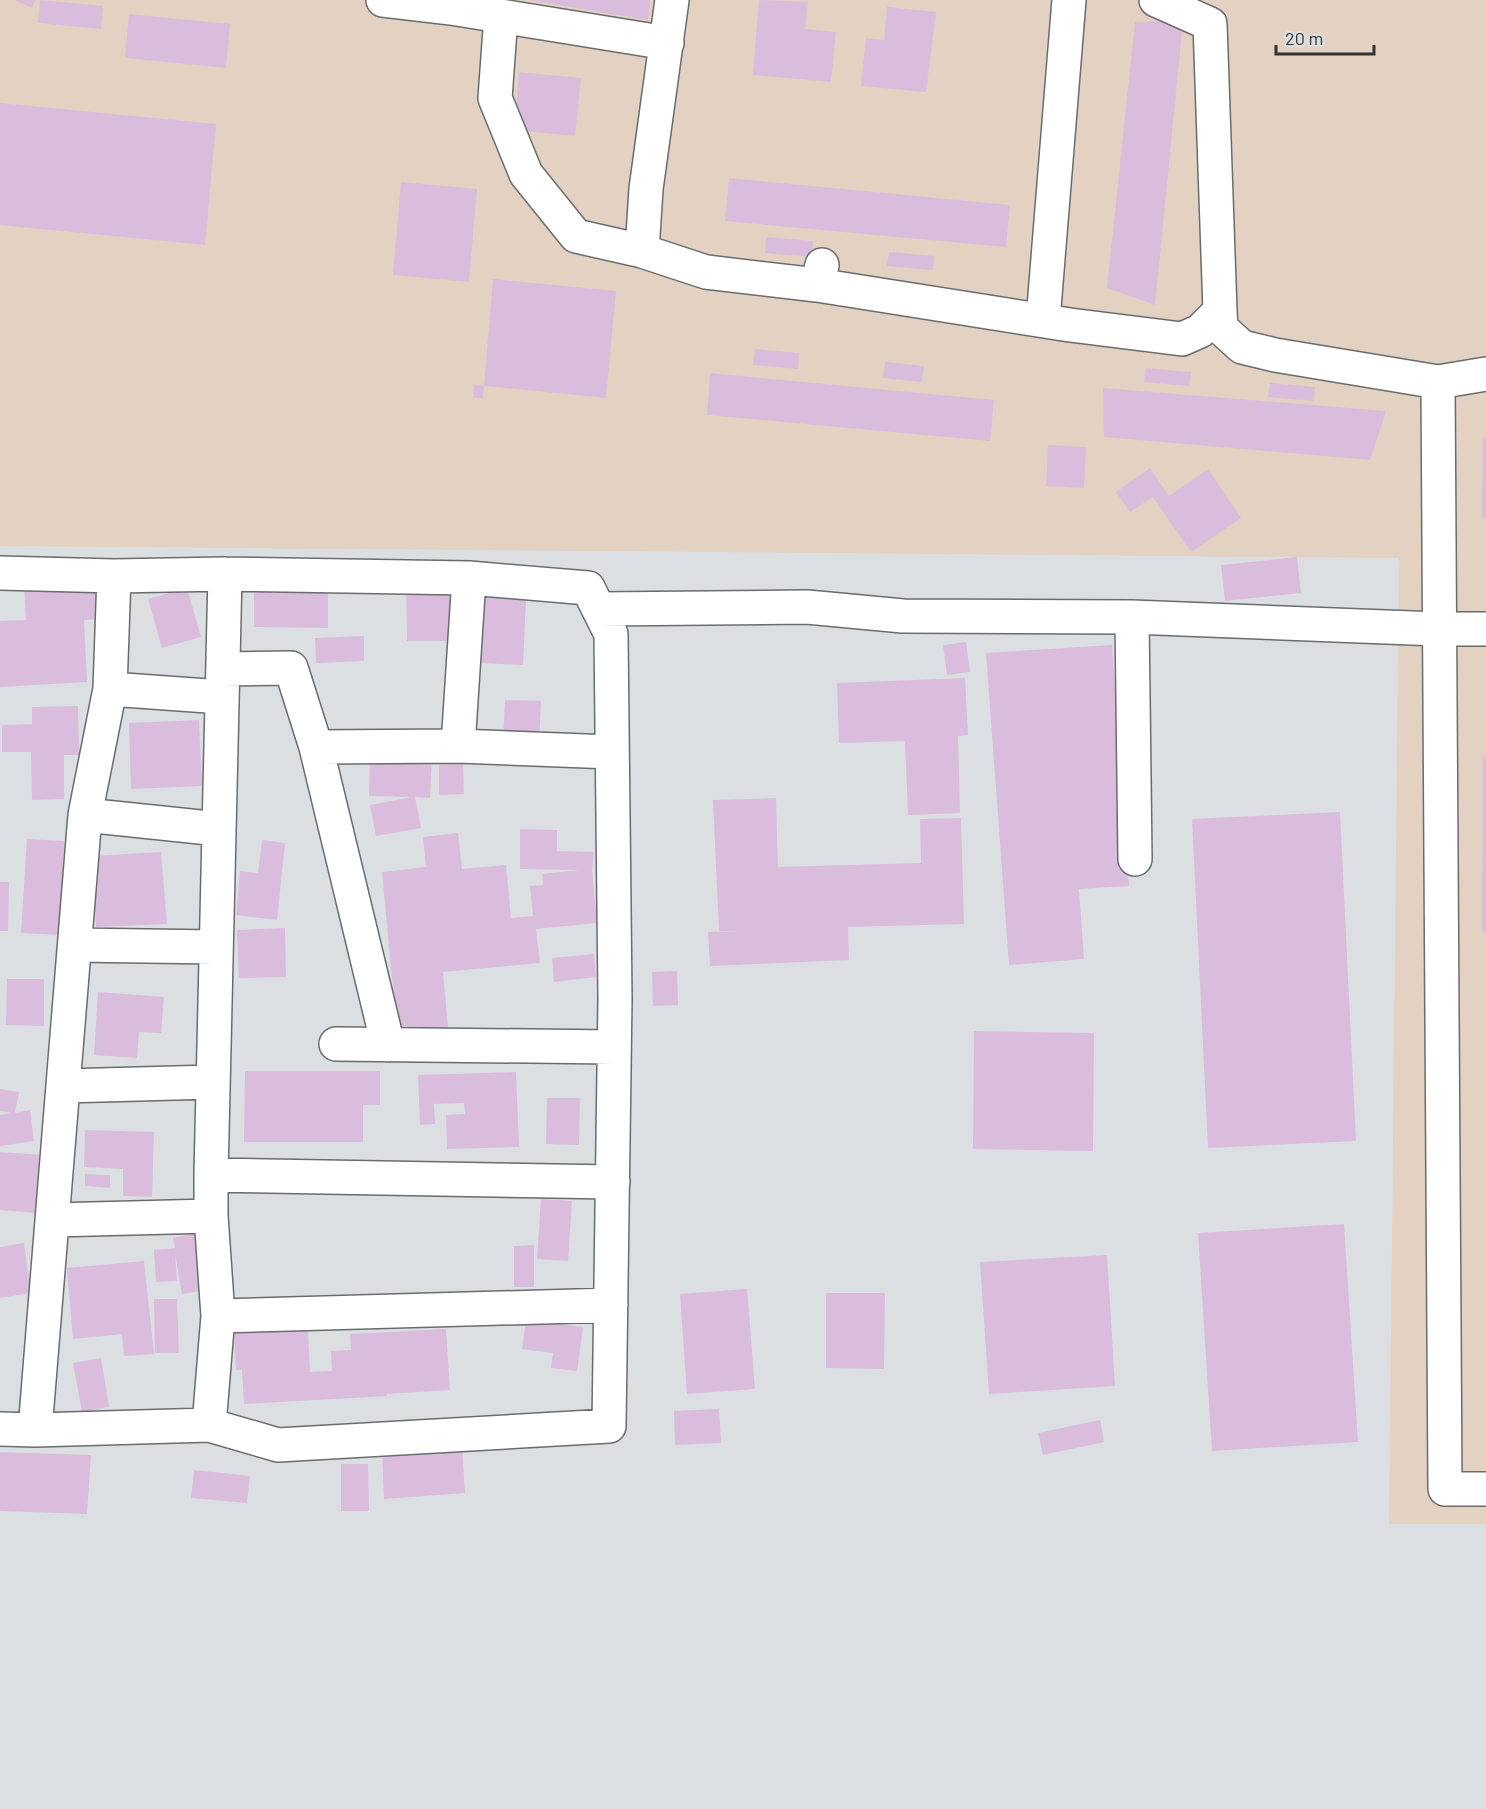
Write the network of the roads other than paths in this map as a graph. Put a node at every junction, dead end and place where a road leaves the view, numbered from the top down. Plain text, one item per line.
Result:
1 (382, 0) edge
2 (672, 0) edge
3 (1069, 0) edge
4 (1156, 0) edge
5 (451, 4) edge
6 (501, 16) junction
7 (667, 43) junction
8 (642, 251) junction
9 (1220, 311) junction
10 (1043, 320) junction
11 (1486, 374) edge
12 (1438, 382) junction
13 (0, 573) edge
14 (225, 574) junction
15 (114, 576) junction
16 (469, 578) junction
17 (598, 609) junction
18 (1132, 617) junction
19 (1438, 629) junction
20 (1486, 629) edge
21 (223, 683) junction
22 (110, 689) junction
23 (458, 746) junction
24 (316, 747) junction
25 (612, 752) junction
26 (85, 815) junction
27 (219, 829) junction
28 (1136, 859) dead end
29 (75, 945) junction
30 (216, 947) junction
31 (336, 1044) dead end
32 (388, 1045) junction
33 (615, 1047) junction
34 (213, 1082) junction
35 (63, 1086) junction
36 (211, 1175) junction
37 (613, 1182) junction
38 (211, 1216) junction
39 (52, 1220) junction
40 (611, 1305) junction
41 (218, 1316) junction
42 (209, 1425) junction
43 (0, 1429) edge
44 (35, 1430) junction
45 (1486, 1489) edge

1 - 5 street
2 - 7 street
3 - 10 street
4 - 9 street
5 - 6 street
6 - 7 street
6 - 8 street
7 - 8 street
8 - 10 street
9 - 10 street
9 - 12 street
11 - 12 street
12 - 19 street
13 - 15 street
14 - 15 street
14 - 16 street
14 - 21 street
15 - 22 street
16 - 17 street
16 - 23 street
17 - 18 street
17 - 25 street
18 - 19 street
18 - 28 street
19 - 20 street
19 - 45 street
21 - 22 street
21 - 24 street
21 - 27 street
22 - 26 street
23 - 24 street
23 - 25 street
24 - 32 street
25 - 33 street
26 - 27 street
26 - 29 street
27 - 30 street
29 - 30 street
29 - 35 street
30 - 34 street
31 - 32 street
32 - 33 street
33 - 37 street
34 - 35 street
34 - 36 street
35 - 39 street
36 - 37 street
36 - 38 street
37 - 40 street
38 - 39 street
38 - 41 street
39 - 44 street
40 - 41 street
40 - 42 street
41 - 42 street
42 - 44 street
43 - 44 street

